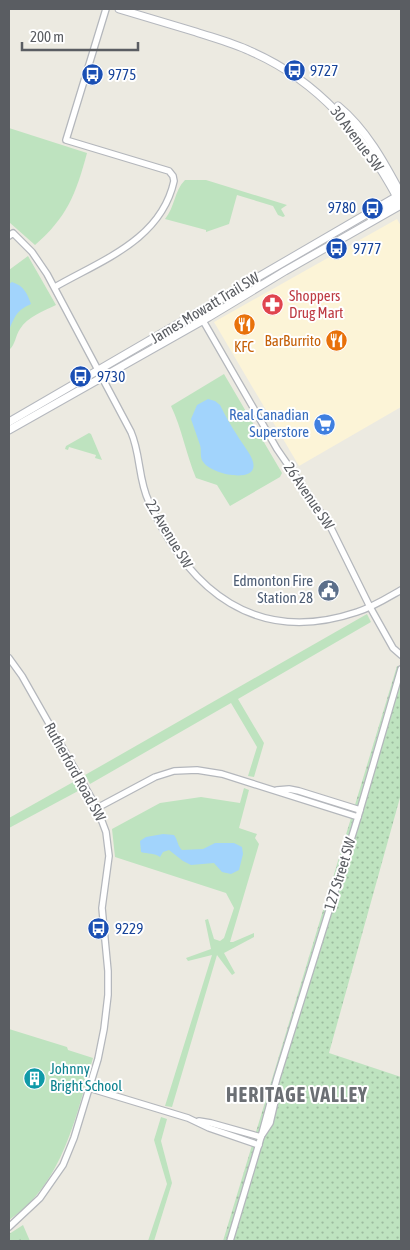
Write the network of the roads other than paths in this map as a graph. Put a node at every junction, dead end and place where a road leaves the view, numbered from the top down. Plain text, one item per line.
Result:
1 (106, 9) edge
2 (119, 9) edge
3 (400, 200) edge
4 (359, 218) junction
5 (11, 235) edge
6 (299, 252) junction
7 (304, 261) junction
8 (55, 288) junction
9 (248, 293) junction
10 (198, 312) junction
11 (203, 321) junction
12 (166, 342) junction
13 (101, 374) junction
14 (9, 422) edge
15 (9, 430) edge
16 (401, 590) edge
17 (370, 607) junction
18 (401, 655) edge
19 (9, 658) edge
20 (401, 670) edge
21 (277, 790) junction
22 (97, 808) junction
23 (360, 810) junction
24 (358, 816) junction
25 (89, 1088) junction
26 (192, 1120) junction
27 (261, 1137) junction
28 (259, 1144) junction
29 (9, 1227) edge
30 (230, 1241) edge

1 - 8 street
2 - 3 main road, 30 Avenue SW
3 - 4 main road, James Mowatt Trail SW
3 - 7 main road, James Mowatt Trail SW
4 - 6 main road, James Mowatt Trail SW
4 - 7 main road
5 - 8 street, 22 Avenue SW
6 - 9 main road
6 - 10 main road, James Mowatt Trail SW
7 - 9 main road, James Mowatt Trail SW
8 - 13 street, 22 Avenue SW
9 - 11 main road, James Mowatt Trail SW
10 - 11 street, 26 Avenue SW
10 - 12 main road
10 - 13 main road, James Mowatt Trail SW
11 - 12 main road, James Mowatt Trail SW
11 - 17 street, 26 Avenue SW
12 - 13 main road, James Mowatt Trail SW
13 - 14 main road, James Mowatt Trail SW
13 - 15 main road, James Mowatt Trail SW
13 - 17 street, 22 Avenue SW
16 - 17 street, 22 Avenue SW
17 - 18 street, 26 Avenue SW
19 - 22 street, Rutherford Road SW
20 - 23 street, 127 Street SW
21 - 22 street
21 - 23 street
21 - 24 street
22 - 25 street, Rutherford Road SW
23 - 24 street, 127 Street SW
24 - 27 street, 127 Street SW
25 - 26 street
25 - 29 street, Rutherford Road SW
26 - 27 street
26 - 28 street
27 - 28 street, 127 Street SW
28 - 30 street, 127 Street SW

